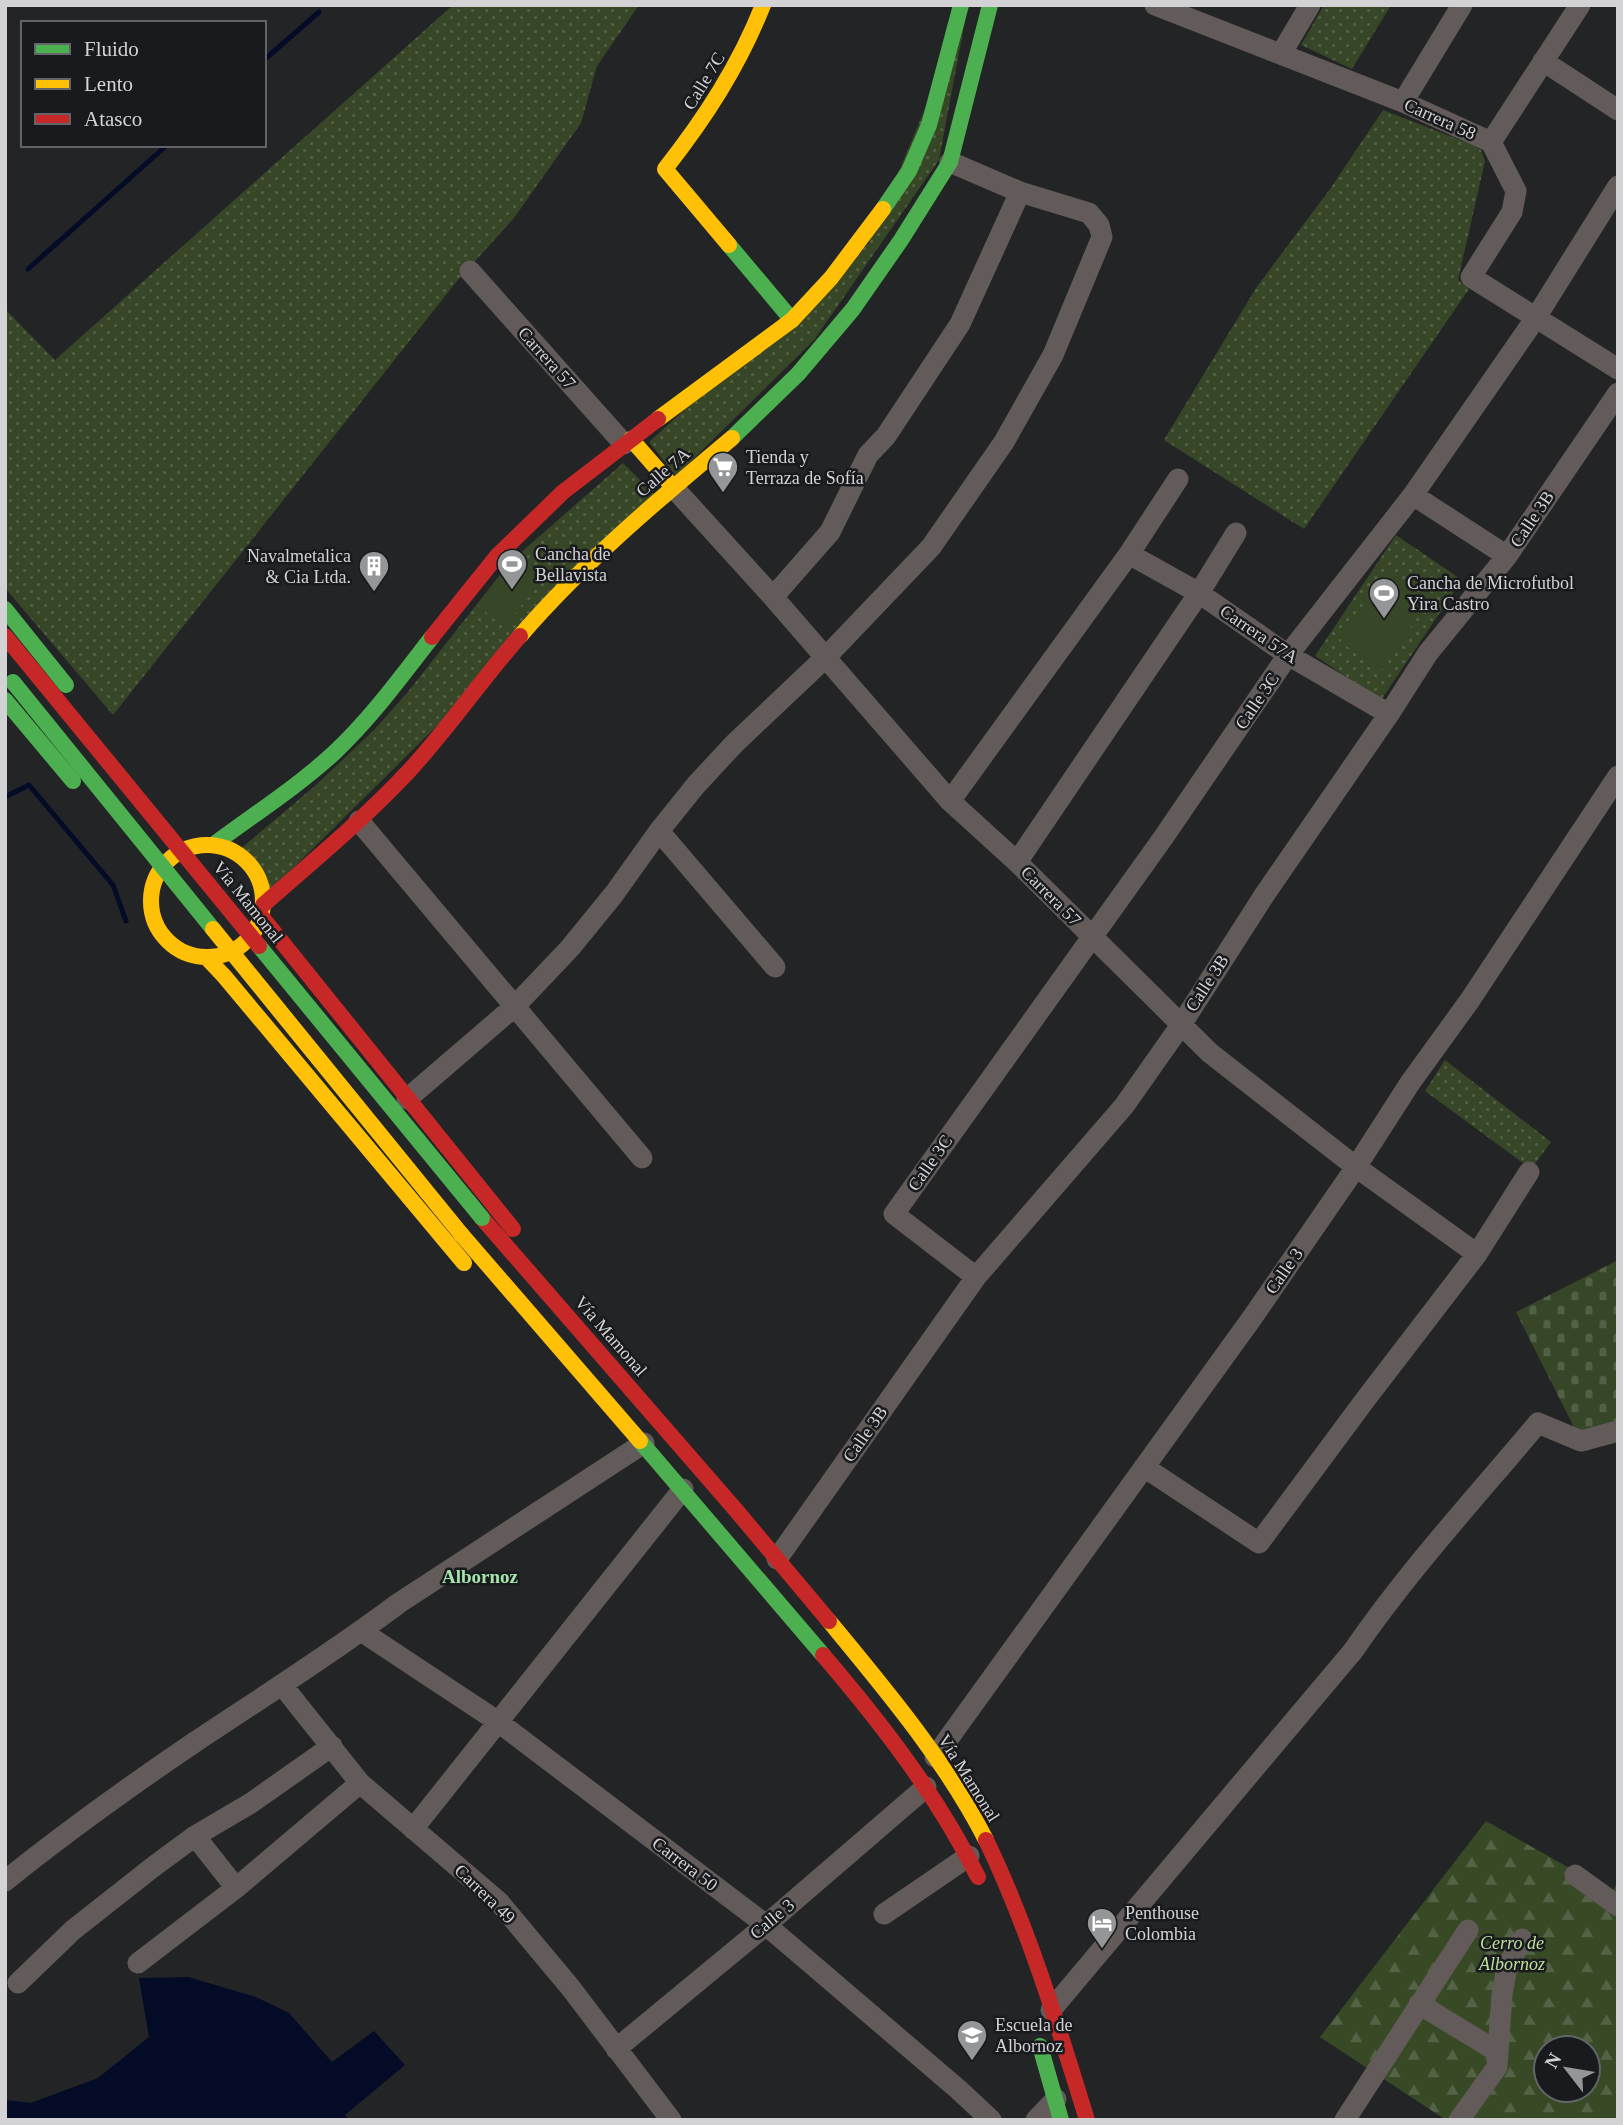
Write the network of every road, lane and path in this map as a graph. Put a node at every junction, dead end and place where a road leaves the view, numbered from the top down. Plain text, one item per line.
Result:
1 (763, 5) edge
2 (961, 5) edge
3 (990, 5) edge
4 (1155, 5) edge
5 (1310, 5) edge
6 (1462, 5) edge
7 (1580, 5) edge
8 (1281, 54) junction
9 (1543, 61) junction
10 (1403, 102) junction
11 (1618, 110) edge
12 (1491, 142) junction
13 (950, 162) junction
14 (1618, 186) edge
15 (1020, 192) junction
16 (470, 271) dead end
17 (1535, 319) junction
18 (792, 320) junction
19 (1618, 369) edge
20 (1618, 393) edge
21 (628, 441) junction
22 (1178, 479) dead end
23 (673, 487) junction
24 (1413, 495) junction
25 (1236, 533) dead end
26 (1129, 554) junction
27 (1507, 556) junction
28 (1199, 593) junction
29 (773, 597) junction
30 (5, 609) edge
31 (5, 636) edge
32 (1289, 655) junction
33 (826, 657) junction
34 (5, 672) edge
35 (5, 700) edge
36 (1390, 714) junction
37 (1618, 776) edge
38 (950, 801) junction
39 (359, 821) junction
40 (659, 831) junction
41 (213, 845) junction
42 (195, 846) junction
43 (1017, 862) junction
44 (154, 880) junction
45 (262, 910) junction
46 (1091, 937) junction
47 (206, 957) junction
48 (775, 967) dead end
49 (515, 1006) junction
50 (1181, 1024) junction
51 (407, 1099) junction
52 (642, 1158) dead end
53 (1356, 1167) junction
54 (1529, 1172) dead end
55 (1477, 1254) junction
56 (976, 1277) junction
57 (552, 1298) junction
58 (531, 1314) junction
59 (1618, 1432) edge
60 (644, 1443) junction
61 (1144, 1466) junction
62 (683, 1489) junction
63 (777, 1559) junction
64 (362, 1631) junction
65 (282, 1685) junction
66 (497, 1721) junction
67 (332, 1746) junction
68 (935, 1757) junction
69 (360, 1783) junction
70 (926, 1787) junction
71 (412, 1829) junction
72 (195, 1836) junction
73 (969, 1856) junction
74 (1575, 1875) dead end
75 (5, 1881) edge
76 (236, 1888) junction
77 (985, 1891) dead end
78 (1618, 1906) edge
79 (884, 1914) dead end
80 (766, 1925) junction
81 (1468, 1930) dead end
82 (1522, 1939) dead end
83 (138, 1963) dead end
84 (18, 1983) dead end
85 (1419, 2004) junction
86 (1051, 2010) junction
87 (1037, 2035) dead end
88 (616, 2049) junction
89 (1498, 2052) junction
90 (1059, 2110) edge
91 (671, 2120) edge
92 (991, 2120) edge
93 (1036, 2120) edge
94 (1087, 2120) edge
95 (1345, 2120) edge
96 (1459, 2120) edge

1 - 18 main road, Calle 7C
2 - 18 main road
3 - 13 main road, Calle 7A
4 - 8 street, Carrera 58
5 - 8 street
6 - 10 street
7 - 9 street
8 - 10 street, Carrera 58
9 - 11 street
9 - 12 street
10 - 12 street, Carrera 58
12 - 17 street, Carrera 58
13 - 15 street
13 - 23 main road, Calle 7A
14 - 17 street, Calle 3C
15 - 29 street
15 - 33 street
16 - 21 street, Carrera 57
17 - 19 street, Carrera 58
17 - 24 street, Calle 3C
18 - 21 main road
20 - 27 street, Calle 3B
21 - 23 main road
21 - 41 main road
22 - 26 street
23 - 29 street, Carrera 57
23 - 39 main road, Calle 7A
24 - 27 street
24 - 32 street, Calle 3C
25 - 28 street
26 - 28 street, Carrera 57A
26 - 38 street
27 - 36 street, Calle 3B
28 - 32 street, Carrera 57A
28 - 43 street
29 - 33 street, Carrera 57
30 - 42 main road
31 - 57 main road, Vía Mamonal, bridge
32 - 36 street, Carrera 57A
32 - 46 street, Calle 3C
33 - 38 street, Carrera 57
33 - 40 street
34 - 58 main road, bridge
35 - 44 main road
36 - 50 street, Calle 3B
37 - 53 street, Calle 3
38 - 43 street, Carrera 57
39 - 45 main road, Calle 7A
39 - 49 street
40 - 48 street
40 - 49 street
41 - 42 main road
41 - 45 main road
42 - 44 main road
43 - 46 street, Carrera 57
44 - 47 main road
45 - 47 main road
45 - 51 main road
46 - 50 street, Carrera 57
46 - 56 street, Calle 3C
47 - 58 main road
49 - 51 street
49 - 52 street
50 - 53 street, Carrera 57
50 - 56 street, Calle 3B
51 - 57 main road
53 - 55 street, Carrera 57
53 - 61 street, Calle 3
54 - 55 street
55 - 61 street
56 - 63 street, Calle 3B
57 - 63 main road, Vía Mamonal
58 - 60 main road
59 - 86 street
60 - 62 main road
60 - 64 street
61 - 68 street, Calle 3
62 - 66 street
62 - 70 main road
63 - 68 main road, Vía Mamonal
64 - 65 street
64 - 66 street, Carrera 50
65 - 67 street, Carrera 49
65 - 75 street
66 - 71 street
66 - 80 street, Carrera 50
67 - 69 street, Carrera 49
67 - 72 street
68 - 86 main road, Vía Mamonal
69 - 71 street, Carrera 49
69 - 76 street
70 - 73 main road
70 - 80 street, Calle 3
71 - 88 street, Carrera 49
72 - 76 street
72 - 84 street
73 - 77 main road
73 - 79 street
74 - 78 street
76 - 83 street
80 - 88 street, Calle 3
80 - 92 street, Carrera 50
81 - 85 street
82 - 89 street
85 - 89 street
85 - 95 street
86 - 94 main road, Vía Mamonal
87 - 90 main road
88 - 91 street, Carrera 49
89 - 96 street
90 - 93 street

